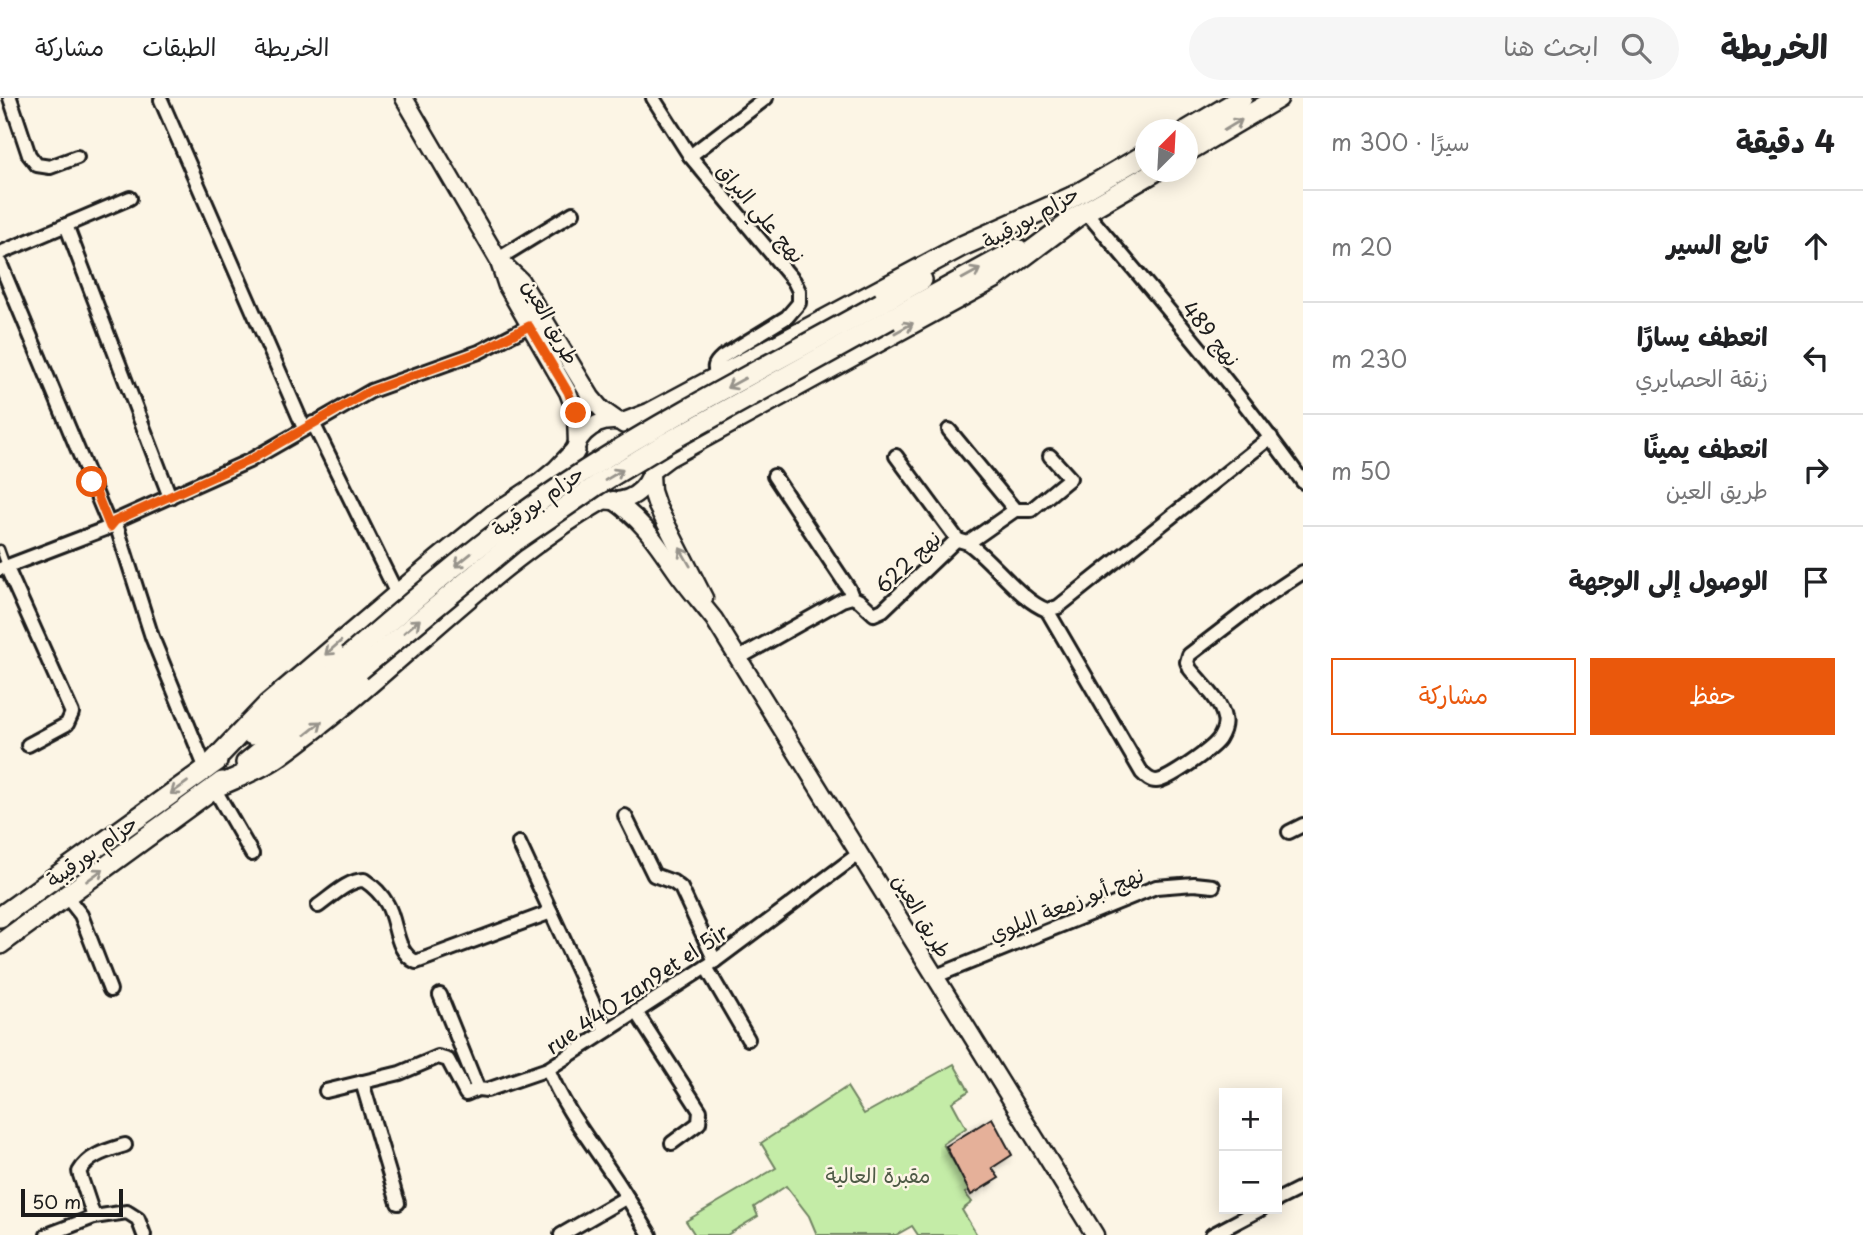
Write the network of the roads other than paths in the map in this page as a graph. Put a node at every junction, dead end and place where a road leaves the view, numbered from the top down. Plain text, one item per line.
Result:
1 (10, 98) edge
2 (404, 98) edge
3 (653, 98) edge
4 (766, 98) edge
5 (1242, 98) edge
6 (1278, 98) edge
7 (161, 100) edge
8 (1198, 124) edge
9 (1198, 145) edge
10 (690, 156) junction
11 (77, 157) dead end
12 (1135, 163) edge
13 (1135, 181) edge
14 (130, 198) dead end
15 (1079, 208) junction
16 (573, 213) dead end
17 (66, 225) junction
18 (0, 253) edge
19 (498, 259) junction
20 (0, 263) edge
21 (529, 326) junction
22 (717, 376) junction
23 (621, 422) junction
24 (308, 426) junction
25 (949, 430) dead end
26 (1270, 436) junction
27 (576, 448) junction
28 (896, 456) dead end
29 (1050, 456) dead end
30 (651, 472) junction
31 (775, 476) dead end
32 (1303, 482) edge
33 (170, 497) junction
34 (608, 500) junction
35 (1015, 510) junction
36 (112, 524) junction
37 (963, 542) junction
38 (0, 549) edge
39 (3, 567) edge
40 (1303, 572) edge
41 (397, 594) junction
42 (852, 597) junction
43 (1047, 610) junction
44 (714, 619) junction
45 (739, 658) junction
46 (354, 663) junction
47 (27, 745) dead end
48 (206, 769) junction
49 (214, 788) junction
50 (625, 816) dead end
51 (1303, 824) edge
52 (1289, 832) dead end
53 (519, 843) dead end
54 (860, 853) junction
55 (252, 854) dead end
56 (1213, 886) dead end
57 (66, 896) junction
58 (318, 906) dead end
59 (551, 912) junction
60 (0, 917) edge
61 (0, 944) edge
62 (710, 964) junction
63 (936, 976) junction
64 (110, 990) dead end
65 (440, 995) dead end
66 (636, 1012) junction
67 (606, 1031) junction
68 (748, 1038) dead end
69 (548, 1069) junction
70 (362, 1082) junction
71 (478, 1089) junction
72 (326, 1091) dead end
73 (672, 1143) dead end
74 (125, 1145) dead end
75 (1303, 1187) edge
76 (627, 1197) junction
77 (1282, 1198) edge
78 (398, 1203) dead end
79 (1252, 1214) edge
80 (94, 1217) junction
81 (47, 1235) edge
82 (144, 1235) edge
83 (561, 1235) edge
84 (650, 1235) edge
85 (1095, 1235) edge
86 (1212, 1235) edge

1 - 11 street
2 - 19 main road, طريق العين
3 - 10 street
4 - 10 street
5 - 8 highway
9 -> 6 highway
7 - 24 street
10 - 22 street, نهج علي البراق
12 - 15 highway, حزام بورقيبة
13 - 15 highway, حزام بورقيبة
14 - 17 street
15 -> 22 highway
15 - 26 street, نهج 489
30 -> 15 highway
15 - 46 highway, حزام بورقيبة, bridge
16 - 19 street
17 - 18 street
17 - 33 street
19 - 21 main road, طريق العين
19 - 23 main road, طريق العين
20 - 36 street
21 - 24 street
21 - 27 main road, طريق العين
22 - 23 highway
23 - 27 main road
23 - 30 main road
24 - 33 street
24 - 41 street
25 - 35 street
26 - 32 street, نهج 489
26 - 43 street
27 - 34 main road
27 -> 41 highway
28 - 37 street
29 - 35 street, نهج 622
30 - 34 main road
44 -> 30 main road, طريق العين
31 - 42 street, نهج 622
33 - 36 street
34 - 44 main road, طريق العين
49 -> 34 highway
35 - 37 street, نهج 622
36 - 39 street
36 - 48 street
37 - 42 street, نهج 622
37 - 43 street
38 - 39 lane
39 - 47 street
40 - 43 street
41 -> 48 highway
42 - 45 street, نهج 622
44 - 45 main road, طريق العين
45 - 54 main road, طريق العين
46 - 48 highway, حزام بورقيبة
46 - 49 highway, حزام بورقيبة
48 -> 60 highway, حزام بورقيبة
49 - 55 street
57 -> 49 highway, حزام بورقيبة
50 - 62 street
51 - 52 street
53 - 59 street
54 - 62 street, rue 440 zan9et el 5ir
54 - 63 main road, طريق العين
56 - 63 street, نهج أبو زمعة البلوي
57 - 61 highway, حزام بورقيبة
57 - 64 street
58 - 59 street
59 - 67 street
62 - 66 street, rue 440 zan9et el 5ir
62 - 68 street
63 - 85 main road, طريق العين
65 - 71 street
66 - 67 street, rue 440 zan9et el 5ir
66 - 73 street
67 - 69 street, rue 440 zan9et el 5ir
69 - 71 street
69 - 76 street, rue 440 zan9et el 5ir
70 - 71 street
70 - 72 street
70 - 78 street
74 - 80 street
75 - 77 street
76 - 83 street
76 - 84 street, rue 440 zan9et el 5ir
79 - 86 street
80 - 81 street
80 - 82 street

